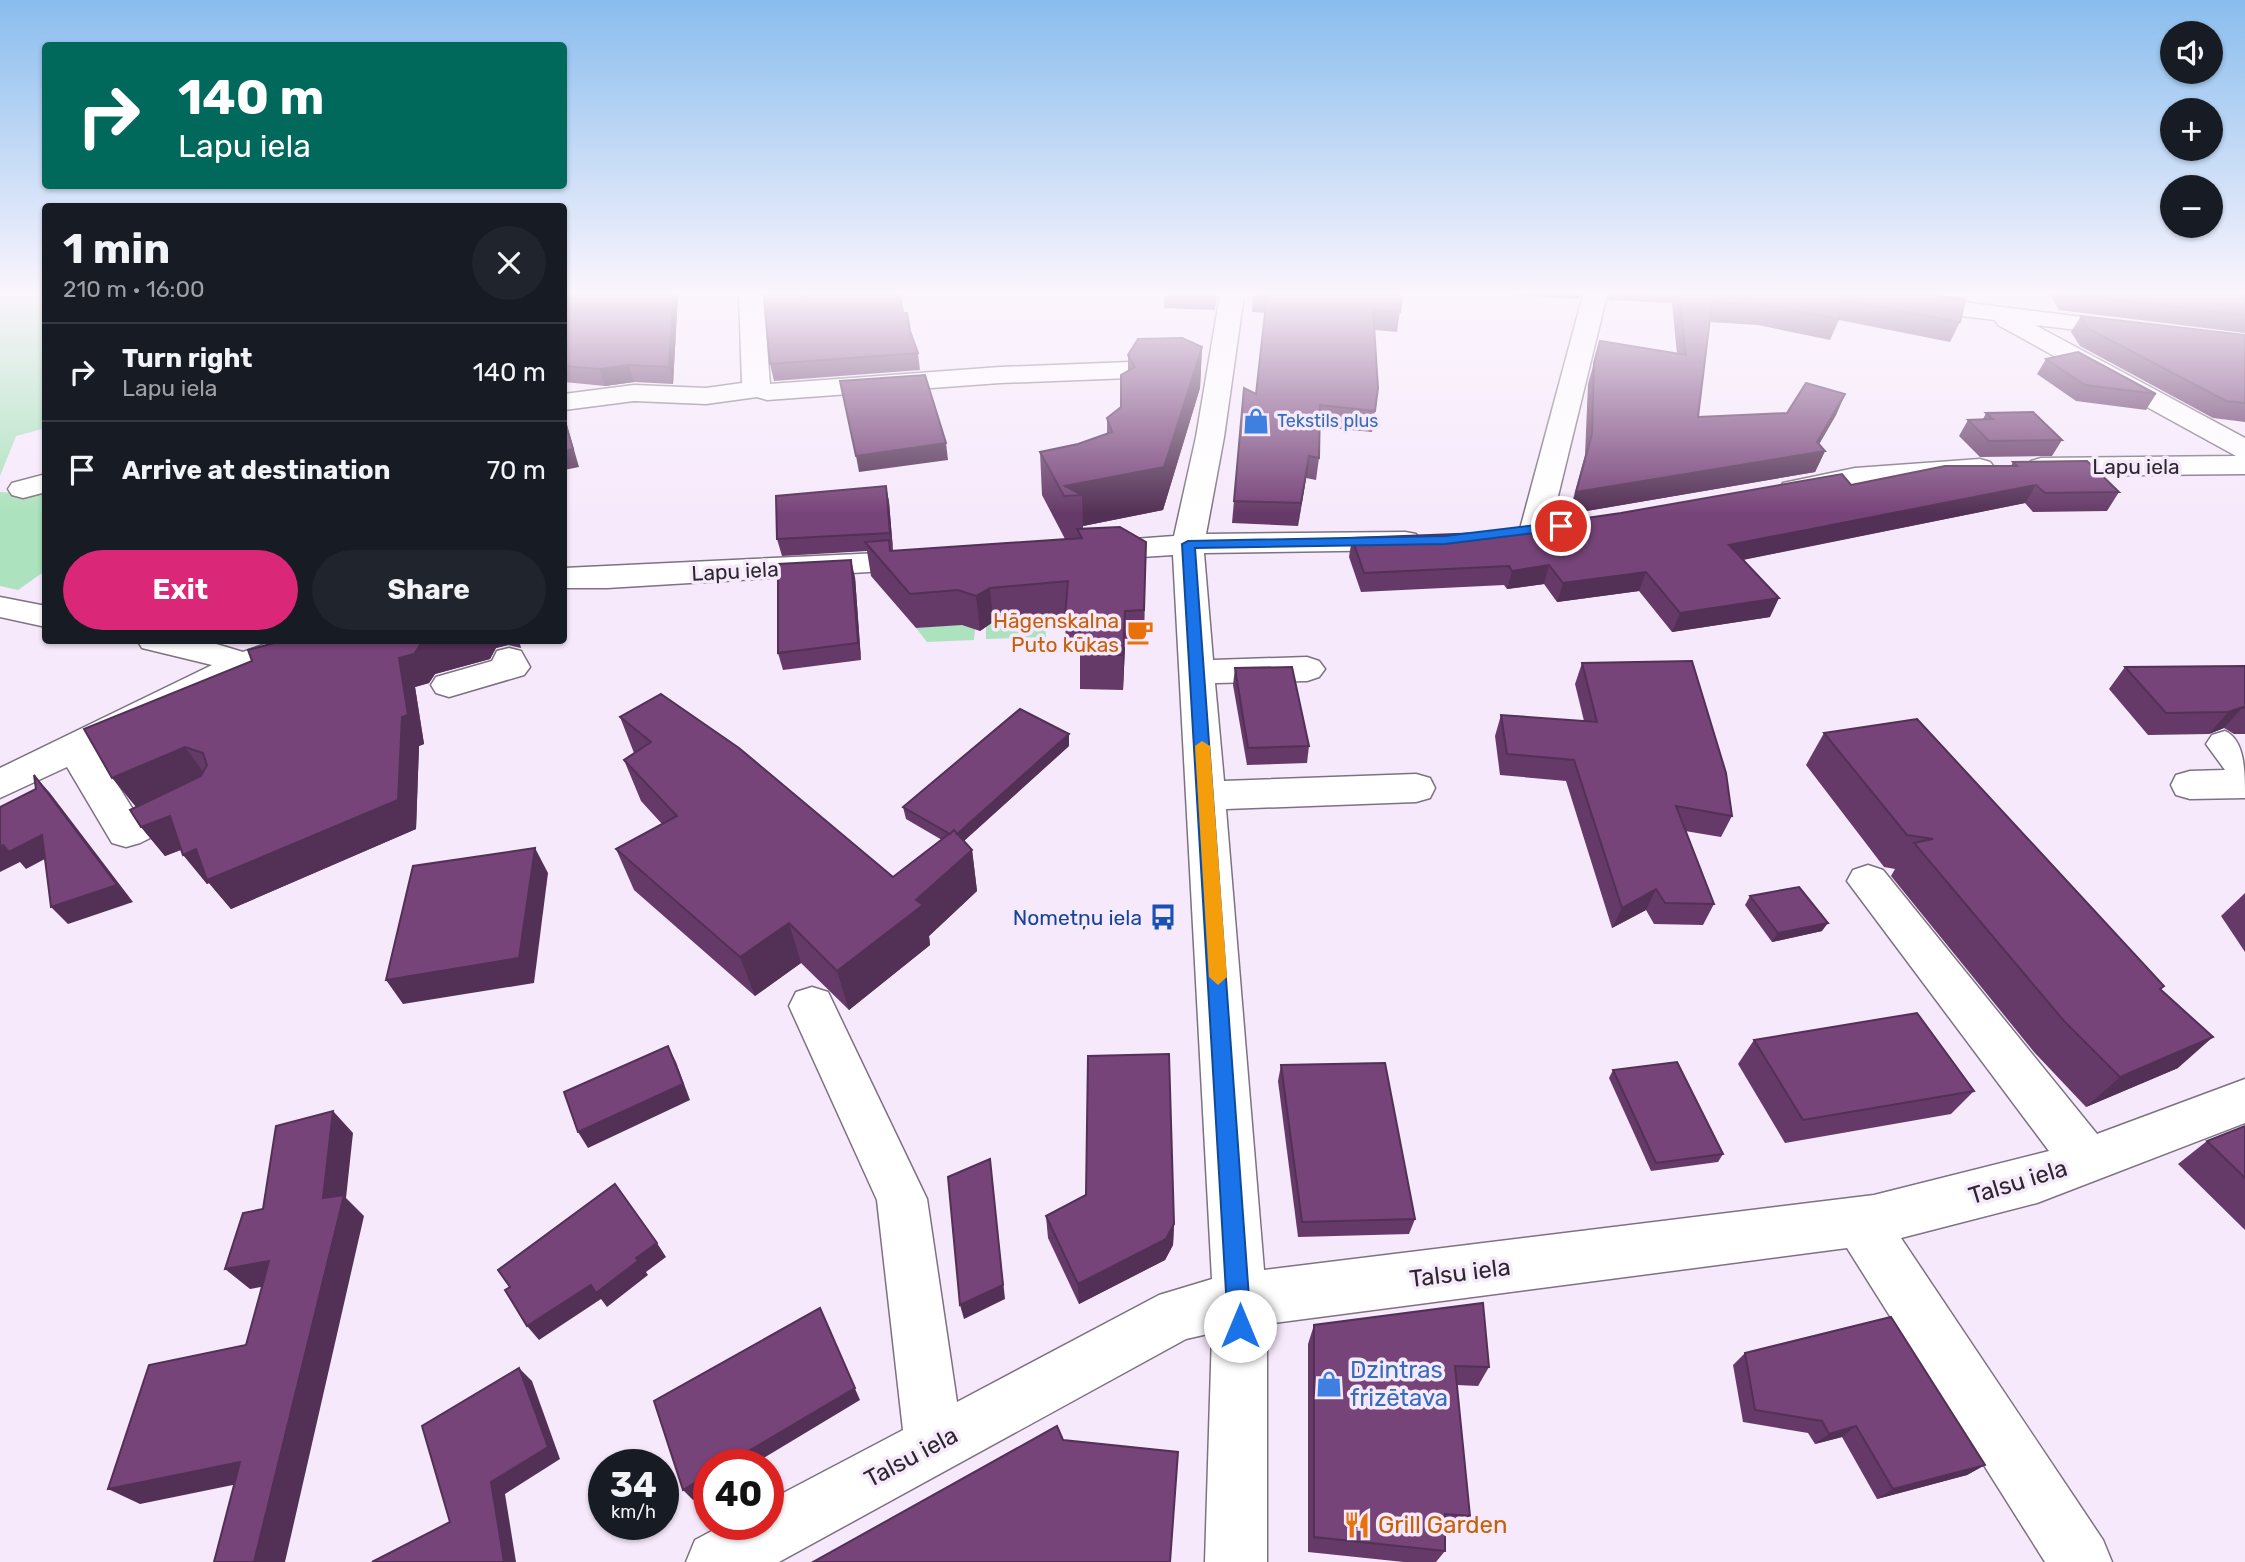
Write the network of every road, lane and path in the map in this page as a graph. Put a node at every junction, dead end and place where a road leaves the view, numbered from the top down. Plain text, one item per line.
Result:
1 (1221, 367) edge
2 (754, 368) edge
3 (1196, 368) edge
4 (1576, 368) edge
5 (2091, 368) edge
6 (759, 389) junction
7 (567, 402) edge
8 (2245, 450) edge
9 (2245, 465) edge
10 (1765, 494) edge
11 (1535, 529) edge
12 (1432, 540) edge
13 (1188, 544) junction
14 (1067, 553) edge
15 (950, 559) edge
16 (567, 578) edge
17 (0, 607) edge
18 (42, 616) edge
19 (172, 644) edge
20 (301, 644) edge
21 (509, 659) dead end
22 (239, 666) junction
23 (1307, 669) dead end
24 (1197, 672) junction
25 (449, 685) dead end
26 (75, 748) junction
27 (0, 784) edge
28 (2245, 784) edge
29 (2190, 785) dead end
30 (1416, 788) dead end
31 (208, 793) edge
32 (1206, 796) junction
33 (1868, 881) dead end
34 (812, 1006) dead end
35 (2245, 1101) edge
36 (2088, 1160) junction
37 (1860, 1222) junction
38 (1240, 1300) junction
39 (934, 1445) junction
40 (717, 1562) edge
41 (1236, 1562) edge
42 (2081, 1562) edge

1 - 13 street
2 - 6 street
3 - 6 street
4 - 11 street
5 - 8 street
6 - 7 street
9 - 10 street, Lapu iela
12 - 13 street
13 - 14 street
13 - 24 street
15 - 16 street, Lapu iela
17 - 18 street
19 - 22 street
20 - 22 street
21 - 25 street
22 - 26 street
23 - 24 street
24 - 32 street
26 - 27 street
26 - 31 street
28 - 29 street
30 - 32 street
32 - 38 street
33 - 36 street
34 - 39 street
35 - 36 street, Talsu iela
36 - 37 street, Talsu iela
37 - 38 street, Talsu iela
37 - 42 street
38 - 39 street, Talsu iela
38 - 41 street
39 - 40 street, Talsu iela

